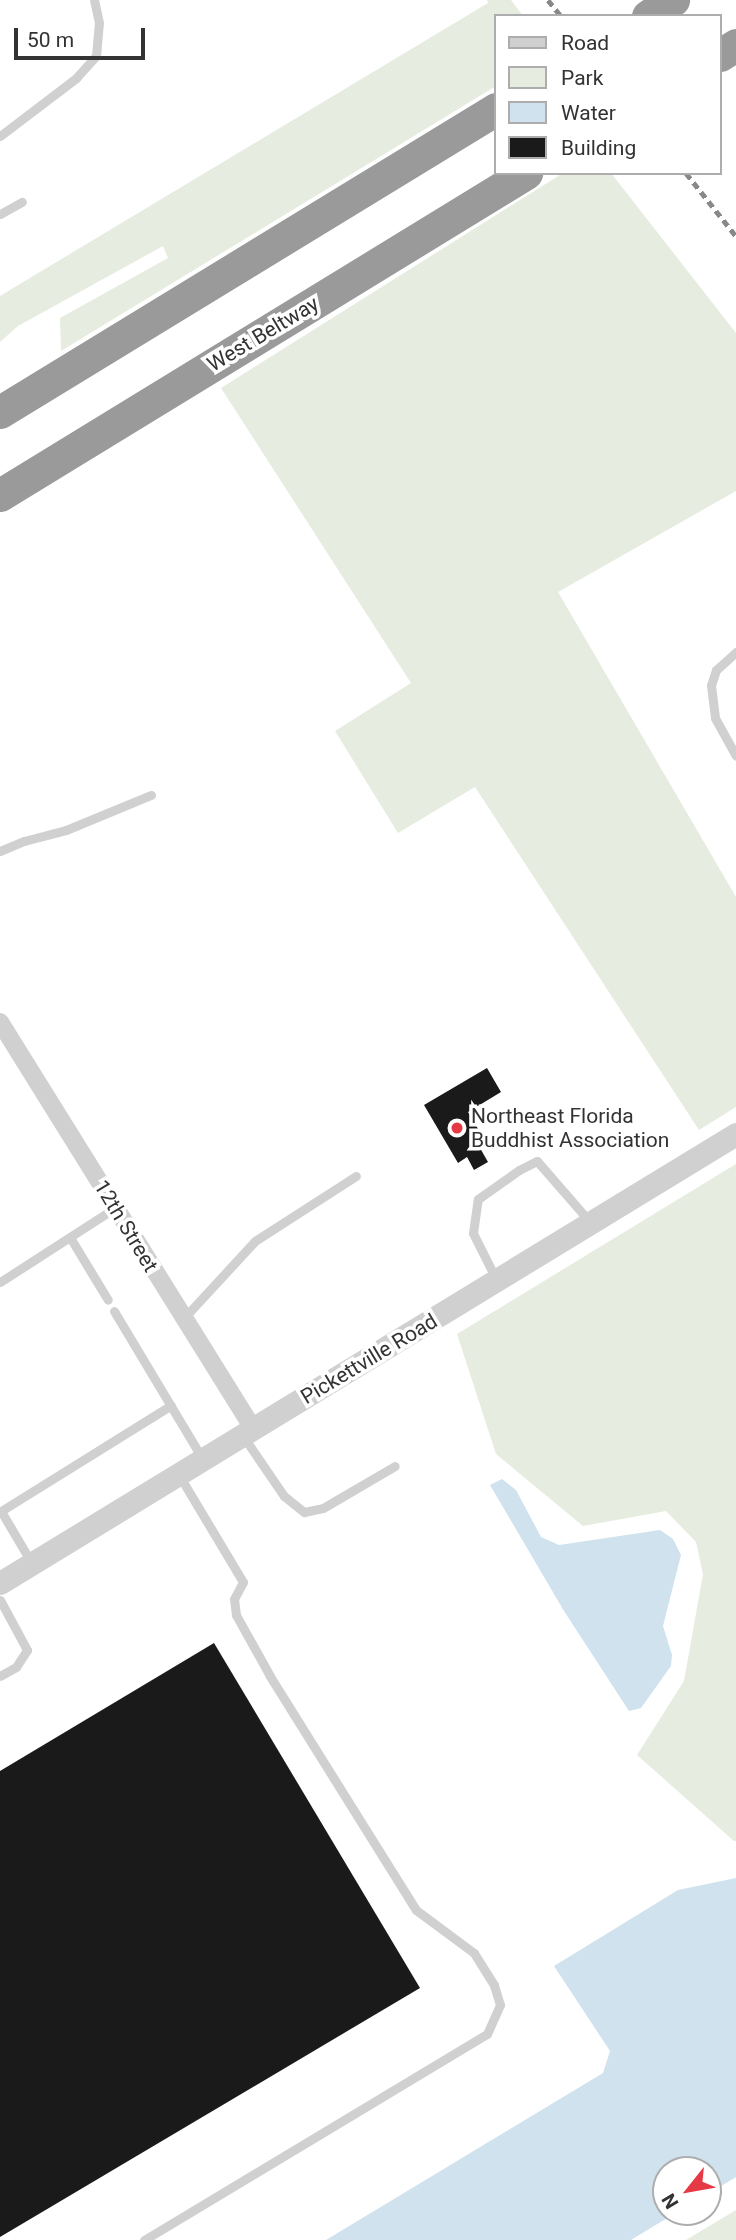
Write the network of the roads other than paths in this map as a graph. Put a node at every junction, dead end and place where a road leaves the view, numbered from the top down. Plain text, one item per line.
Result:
1 (94, 0) edge
2 (673, 0) edge
3 (651, 14) edge
4 (494, 110) edge
5 (0, 136) edge
6 (523, 175) edge
7 (22, 202) dead end
8 (0, 214) edge
9 (0, 412) edge
10 (0, 495) edge
11 (736, 652) edge
12 (736, 756) edge
13 (151, 795) dead end
14 (0, 851) edge
15 (0, 1022) edge
16 (5, 1041) edge
17 (736, 1135) edge
18 (356, 1177) dead end
19 (115, 1208) junction
20 (591, 1223) junction
21 (71, 1239) junction
22 (497, 1281) junction
23 (0, 1282) edge
24 (108, 1300) dead end
25 (114, 1311) dead end
26 (184, 1319) junction
27 (171, 1405) junction
28 (248, 1433) junction
29 (203, 1460) junction
30 (395, 1466) dead end
31 (179, 1475) junction
32 (32, 1563) junction
33 (0, 1583) edge
34 (0, 1600) edge
35 (0, 1676) edge
36 (144, 2240) edge

1 - 5 lane
2 - 3 highway
4 - 9 highway
6 - 10 highway, West Beltway
7 - 8 lane
11 - 12 lane
13 - 14 lane
15 - 16 street, 12th Street
16 - 19 street, 12th Street
17 - 20 street, Pickettville Road
18 - 26 lane
19 - 21 lane
19 - 26 street, 12th Street
20 - 22 street, Pickettville Road
20 - 22 lane
21 - 23 lane
21 - 24 lane
22 - 28 street, Pickettville Road
25 - 27 lane
26 - 28 street, 12th Street
27 - 29 lane
27 - 32 lane
28 - 29 street, Pickettville Road
28 - 30 lane
29 - 31 street, Pickettville Road
31 - 32 street, Pickettville Road
31 - 36 lane
32 - 33 street, Pickettville Road
34 - 35 lane

